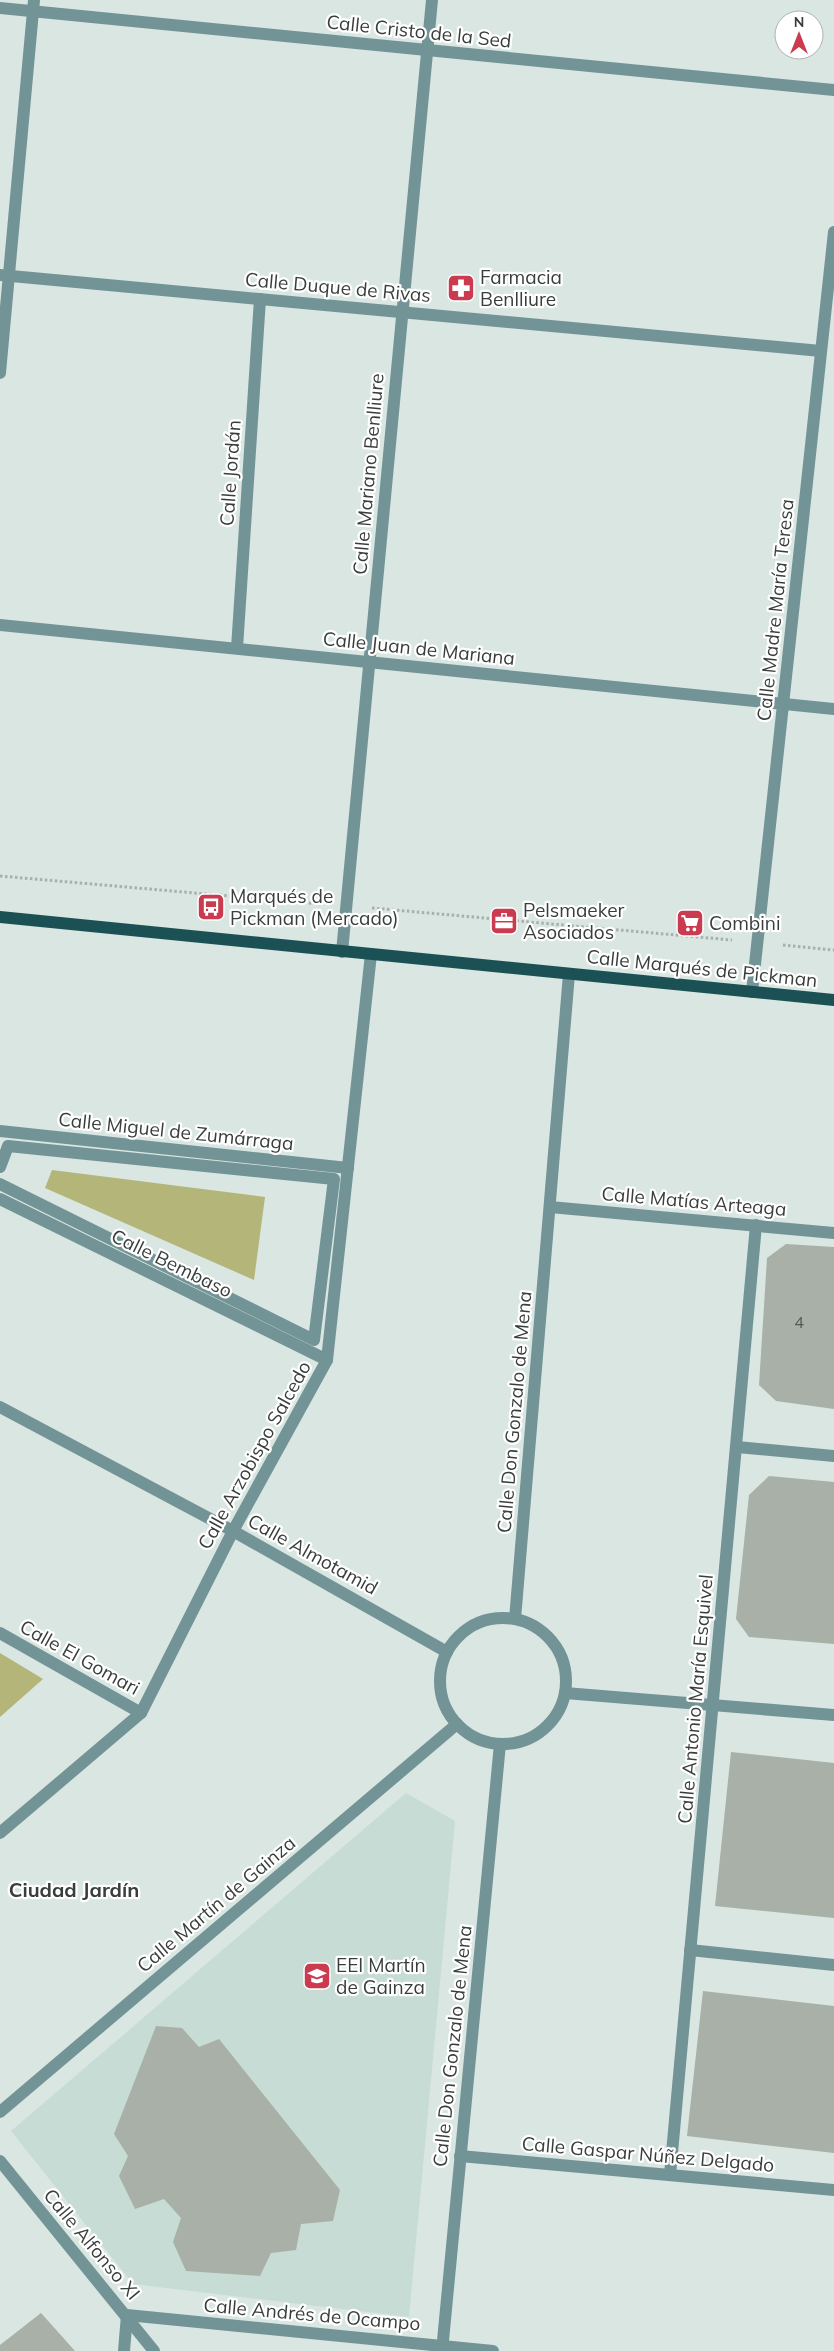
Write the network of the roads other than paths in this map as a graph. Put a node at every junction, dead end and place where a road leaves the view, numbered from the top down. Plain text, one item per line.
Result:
1 (432, 0) edge
2 (34, 6) edge
3 (0, 8) edge
4 (427, 50) junction
5 (834, 90) edge
6 (834, 232) edge
7 (4, 275) edge
8 (260, 299) junction
9 (403, 312) junction
10 (821, 352) junction
11 (0, 373) edge
12 (0, 625) edge
13 (237, 648) junction
14 (370, 662) junction
15 (783, 705) junction
16 (834, 710) edge
17 (0, 918) edge
18 (342, 952) junction
19 (372, 954) junction
20 (569, 974) junction
21 (752, 992) junction
22 (834, 1000) edge
23 (0, 1131) edge
24 (0, 1167) edge
25 (348, 1168) junction
26 (0, 1184) edge
27 (0, 1199) edge
28 (550, 1207) junction
29 (756, 1226) junction
30 (834, 1233) edge
31 (327, 1360) junction
32 (0, 1407) edge
33 (737, 1448) junction
34 (834, 1456) edge
35 (233, 1531) junction
36 (514, 1620) junction
37 (0, 1634) edge
38 (447, 1652) junction
39 (565, 1693) junction
40 (714, 1704) junction
41 (141, 1713) junction
42 (834, 1715) edge
43 (457, 1724) junction
44 (500, 1744) junction
45 (1, 1830) edge
46 (690, 1950) junction
47 (834, 1965) edge
48 (0, 2112) edge
49 (460, 2156) junction
50 (0, 2162) edge
51 (670, 2175) junction
52 (834, 2190) edge
53 (127, 2315) junction
54 (442, 2348) edge
55 (124, 2351) edge
56 (154, 2351) edge
57 (493, 2351) edge

1 - 4 street, Calle Mariano Benlliure
2 - 3 street, Calle Cristo de la Sed
2 - 4 street, Calle Cristo de la Sed
2 - 7 street
4 - 5 street, Calle Cristo de la Sed
4 - 9 street, Calle Mariano Benlliure
6 - 10 street, Calle Madre María Teresa
7 - 8 street, Calle Duque de Rivas
7 - 11 street
8 - 9 street, Calle Duque de Rivas
8 - 13 street, Calle Jordán
9 - 10 street, Calle Duque de Rivas
9 - 14 street, Calle Mariano Benlliure
10 - 15 street, Calle Madre María Teresa
12 - 13 street, Calle Juan de Mariana
13 - 14 street, Calle Juan de Mariana
14 - 15 street, Calle Juan de Mariana
14 - 18 street, Calle Mariano Benlliure
15 - 16 street, Calle Juan de Mariana
15 - 21 street, Calle Madre María Teresa
17 - 18 main road, Calle Marqués de Pickman
18 - 19 main road, Calle Marqués de Pickman
19 - 20 main road, Calle Marqués de Pickman
19 - 25 street, Calle Arzobispo Salcedo
20 - 21 main road, Calle Marqués de Pickman
20 - 28 street, Calle Don Gonzalo de Mena
21 - 22 main road, Calle Marqués de Pickman
23 - 25 street, Calle Miguel de Zumárraga
24 - 26 street
25 - 31 street, Calle Arzobispo Salcedo
27 - 31 street, Calle Bembaso
28 - 29 street, Calle Matías Arteaga
28 - 36 street, Calle Don Gonzalo de Mena
29 - 30 street, Calle Matías Arteaga
29 - 33 street, Calle Antonio María Esquivel
31 - 35 street, Calle Arzobispo Salcedo
32 - 35 street, Calle Almotamid
33 - 34 street
33 - 40 street, Calle Antonio María Esquivel
35 - 38 street, Calle Almotamid
35 - 41 street, Calle Arzobispo Salcedo
36 - 38 street
36 - 39 street
37 - 41 street, Calle El Gomari
38 - 43 street
39 - 40 street
39 - 44 street
40 - 42 street
40 - 46 street, Calle Antonio María Esquivel
41 - 45 street, Calle Arzobispo Salcedo
43 - 44 street
43 - 48 street, Calle Martín de Gainza
44 - 49 street, Calle Don Gonzalo de Mena
46 - 47 street
46 - 51 street, Calle Antonio María Esquivel
49 - 51 street, Calle Gaspar Núñez Delgado
49 - 54 street, Calle Don Gonzalo de Mena
50 - 53 street, Calle Alfonso XI
51 - 52 street, Calle Gaspar Núñez Delgado
53 - 54 street, Calle Andrés de Ocampo
53 - 55 street
53 - 56 street, Calle Alfonso XI
54 - 57 street, Calle Andrés de Ocampo

